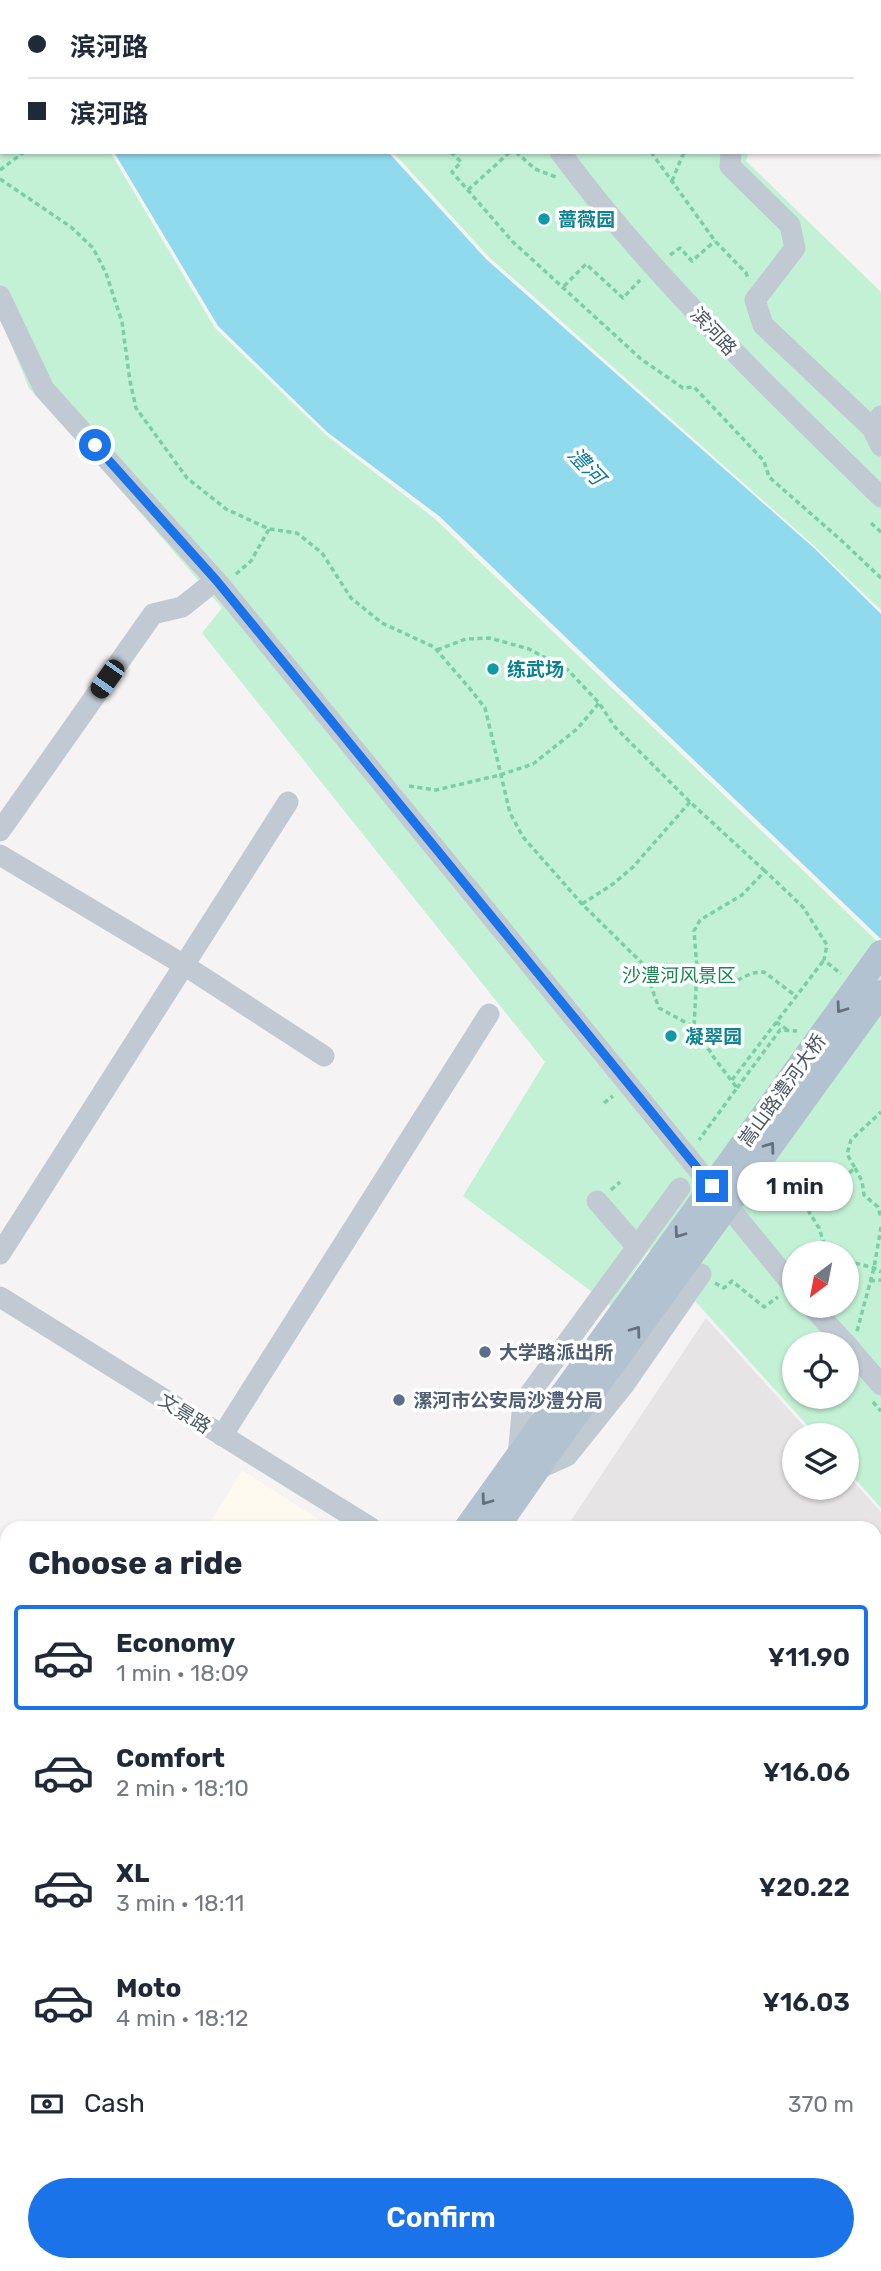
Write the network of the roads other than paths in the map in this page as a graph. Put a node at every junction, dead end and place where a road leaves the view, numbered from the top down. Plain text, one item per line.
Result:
1 (561, 154) edge
2 (731, 154) edge
3 (0, 296) edge
4 (878, 430) edge
5 (881, 497) edge
6 (218, 582) junction
7 (288, 802) dead end
8 (0, 831) edge
9 (0, 855) edge
10 (881, 953) edge
11 (184, 965) junction
12 (881, 993) edge
13 (489, 1013) dead end
14 (324, 1056) dead end
15 (680, 1188) dead end
16 (597, 1201) dead end
17 (637, 1247) junction
18 (0, 1254) edge
19 (782, 1272) edge
20 (701, 1274) road end
21 (0, 1297) edge
22 (822, 1318) edge
23 (834, 1332) edge
24 (859, 1360) edge
25 (881, 1385) edge
26 (222, 1436) junction
27 (544, 1439) junction
28 (527, 1463) junction
29 (360, 1521) edge
30 (473, 1521) edge
31 (499, 1521) edge

1 - 5 street, 滨河路
2 - 4 street
3 - 6 street
6 - 8 street
6 - 19 street
7 - 11 street
9 - 11 street
10 -> 27 main road, 嵩山路澧河大桥, bridge
11 - 14 street
11 - 18 street
27 -> 12 main road, 嵩山路澧河大桥, bridge
13 - 26 street
15 - 17 street
16 - 17 street
17 - 28 street
20 - 28 street
21 - 26 street, 文景路
22 - 23 street
24 - 25 street
26 - 29 street, 文景路
27 - 28 main road
28 -> 30 main road
28 - 31 main road

